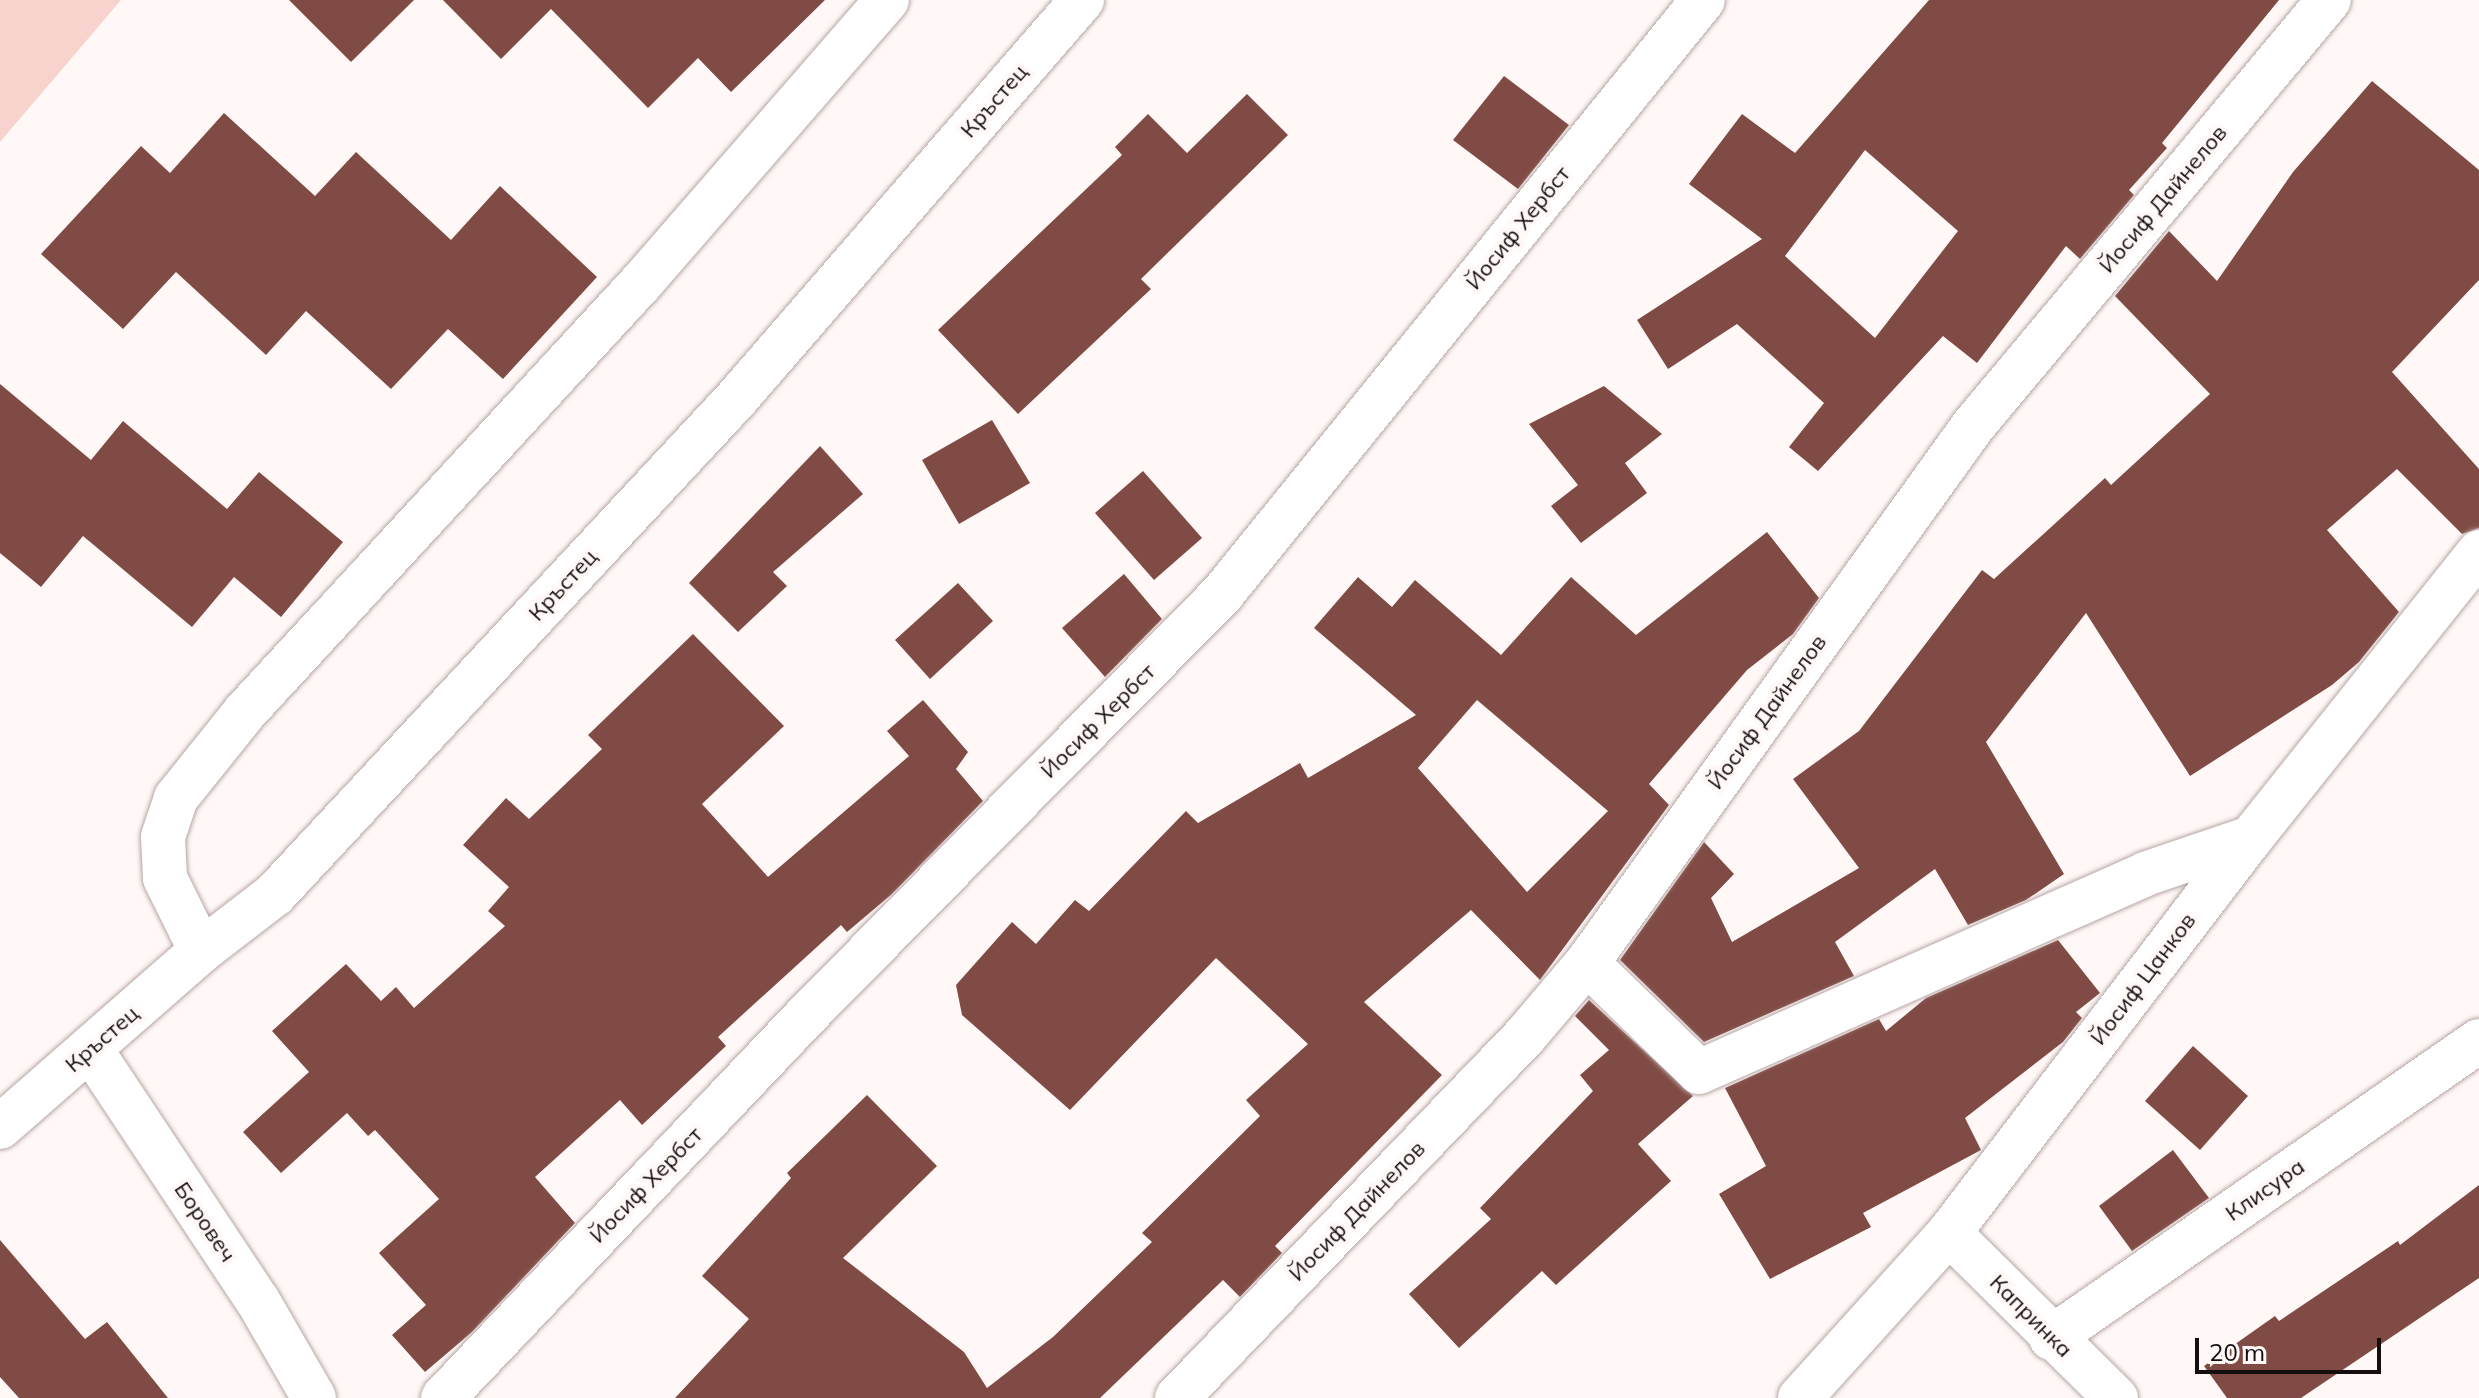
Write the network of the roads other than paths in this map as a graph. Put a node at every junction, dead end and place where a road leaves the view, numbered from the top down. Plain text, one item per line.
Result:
1 (887, 0) edge
2 (1082, 0) edge
3 (1703, 0) edge
4 (2329, 0) edge
5 (2479, 552) edge
6 (2251, 838) junction
7 (201, 951) junction
8 (1587, 963) junction
9 (2479, 1041) edge
10 (91, 1050) junction
11 (0, 1127) edge
12 (1949, 1233) junction
13 (2051, 1338) junction
14 (314, 1398) edge
15 (443, 1398) edge
16 (1177, 1398) edge
17 (1800, 1398) edge
18 (2116, 1398) edge

1 - 7 street
2 - 7 street, Кръстец
3 - 15 street, Йосиф Хербст
4 - 8 street, Йосиф Дайнелов
5 - 6 street, Йосиф Цанков
6 - 8 street
6 - 12 street, Йосиф Цанков
7 - 10 street, Кръстец
8 - 16 street, Йосиф Дайнелов
9 - 13 street, Клисура
10 - 11 street, Кръстец
10 - 14 street, Боровеч
12 - 13 street, Капринка
12 - 17 street, Йосиф Цанков
13 - 18 street, Капринка

